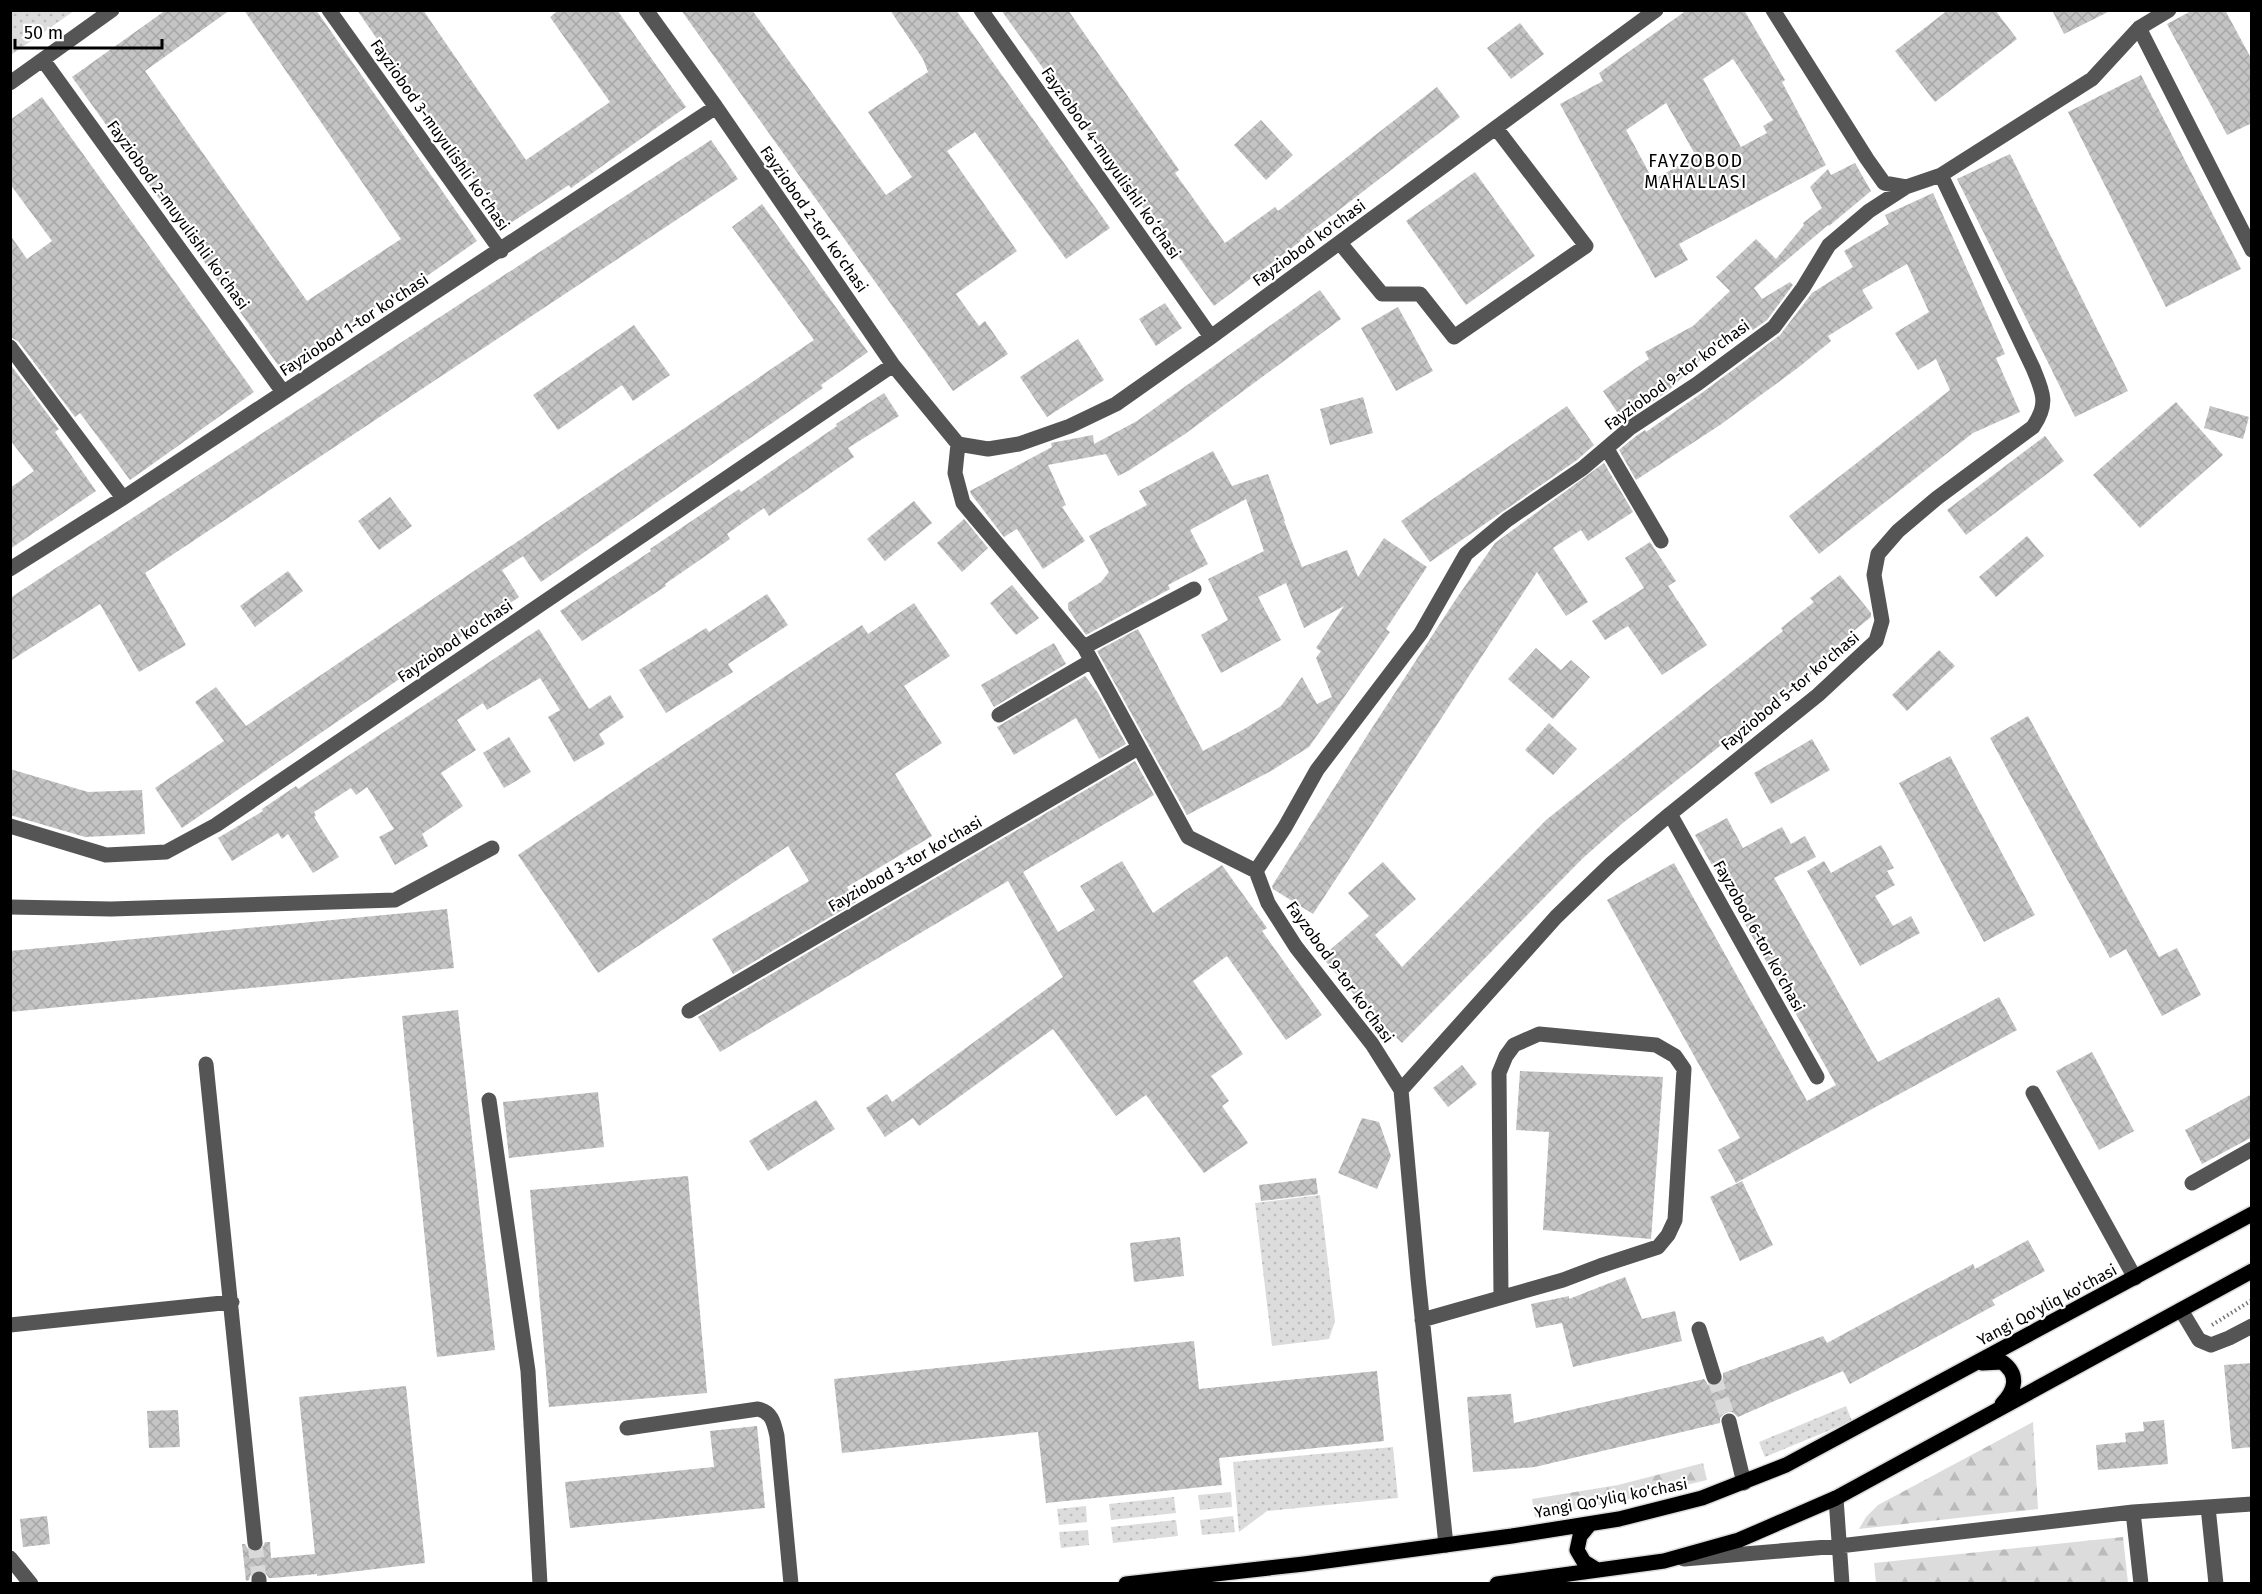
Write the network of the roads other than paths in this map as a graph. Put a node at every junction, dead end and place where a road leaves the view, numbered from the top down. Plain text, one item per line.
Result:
1 (112, 10) edge
2 (329, 10) edge
3 (646, 10) edge
4 (981, 10) edge
5 (1656, 10) edge
6 (1773, 10) edge
7 (2169, 10) edge
8 (2139, 28) junction
9 (43, 60) junction
10 (10, 82) edge
11 (716, 107) junction
12 (1496, 128) junction
13 (1941, 175) junction
14 (1906, 187) junction
15 (1340, 243) junction
16 (2252, 250) edge
17 (501, 251) junction
18 (1211, 337) junction
19 (10, 347) edge
20 (893, 365) junction
21 (283, 392) junction
22 (958, 444) junction
23 (1607, 448) junction
24 (123, 498) junction
25 (1662, 541) dead end
26 (10, 569) edge
27 (1194, 589) dead end
28 (1084, 646) junction
29 (1091, 661) junction
30 (999, 715) dead end
31 (1138, 748) junction
32 (1670, 814) junction
33 (10, 826) edge
34 (492, 848) dead end
35 (1256, 871) junction
36 (10, 907) edge
37 (689, 1011) dead end
38 (206, 1064) dead end
39 (1816, 1077) dead end
40 (1401, 1090) junction
41 (2033, 1093) dead end
42 (489, 1100) dead end
43 (2252, 1149) edge
44 (2192, 1183) dead end
45 (2252, 1214) edge
46 (2252, 1271) edge
47 (2135, 1278) junction
48 (1501, 1297) junction
49 (232, 1302) junction
50 (2181, 1310) junction
51 (1422, 1320) junction
52 (10, 1325) edge
53 (2252, 1326) edge
54 (1699, 1329) dead end
55 (1974, 1364) junction
56 (1714, 1377) tunnel mouth
57 (1996, 1411) junction
58 (1729, 1421) tunnel mouth
59 (627, 1428) dead end
60 (1744, 1482) junction
61 (1836, 1497) junction
62 (2252, 1504) edge
63 (2208, 1507) junction
64 (2133, 1512) junction
65 (1590, 1524) junction
66 (255, 1543) tunnel mouth
67 (1446, 1545) junction
68 (1839, 1546) junction
69 (10, 1558) edge
70 (1664, 1561) junction
71 (1597, 1570) junction
72 (31, 1584) edge
73 (540, 1584) edge
74 (791, 1584) edge
75 (1126, 1584) edge
76 (1497, 1584) edge
77 (1842, 1584) edge
78 (2141, 1584) edge
79 (2216, 1584) edge

1 - 9 street
2 - 17 street, Fayziobod 3-muyulishli koʻchasi
3 - 11 street, Fayziobod 2-tor ko'chasi
4 - 18 street, Fayziobod 4-muyulishli koʻchasi
5 - 12 street, Fayziobod ko'chasi
6 - 14 street
7 - 8 street, Fayziobod 9-tor ko'chasi
8 - 13 street, Fayziobod 9-tor ko'chasi
8 - 16 street
9 - 10 street
9 - 21 street, Fayziobod 2-muyulishli koʻchasi
11 - 17 street, Fayziobod 1-tor ko'chasi
11 - 20 street, Fayziobod 2-tor ko'chasi
12 - 15 street, Fayziobod ko'chasi
12 - 15 street
13 - 14 street, Fayziobod 9-tor ko'chasi
13 - 32 street, Fayziobod 5-tor ko'chasi
14 - 23 street, Fayziobod 9-tor ko'chasi
15 - 18 street, Fayziobod ko'chasi
17 - 21 street, Fayziobod 1-tor ko'chasi
18 - 22 street, Fayziobod ko'chasi
19 - 24 street
20 - 22 street, Fayziobod 2-tor ko'chasi
20 - 33 street, Fayziobod ko'chasi
21 - 24 street, Fayziobod 1-tor ko'chasi
22 - 28 street
23 - 25 street
23 - 35 street, Fayziobod 9-tor ko'chasi
24 - 26 street, Fayziobod 1-tor ko'chasi
27 - 28 street
28 - 29 street
29 - 30 street
29 - 31 street
31 - 35 street
31 - 37 street, Fayziobod 3-tor ko'chasi
32 - 39 street, Fayzobod 6-tor ko'chasi
32 - 40 street, Fayziobod 5-tor ko'chasi
34 - 36 street
35 - 40 street, Fayzobod 9-tor ko'chasi
38 - 49 street
40 - 51 street
41 - 47 street
42 - 73 street
43 - 44 street
45 - 47 main road, Yangi Qo'yliq ko'chasi
46 - 50 main road
47 - 55 main road, Yangi Qo'yliq ko'chasi
48 - 48 street
48 - 51 street
49 - 52 street
49 - 66 street
50 - 53 street
50 - 57 main road
51 - 67 street
54 - 56 street
55 - 57 main road
55 - 60 main road, Yangi Qo'yliq ko'chasi
57 - 61 main road
58 - 60 street
59 - 74 street
60 - 65 main road, Yangi Qo'yliq ko'chasi
61 - 68 street
61 - 70 main road
62 - 63 street
63 - 64 street
63 - 79 street
64 - 68 street
64 - 78 street
65 - 67 main road, Yangi Qo'yliq ko'chasi
65 - 71 main road
67 - 75 main road, Yangi Qo'yliq ko'chasi
68 - 70 street
68 - 77 street
69 - 72 street
70 - 71 main road
71 - 76 main road

